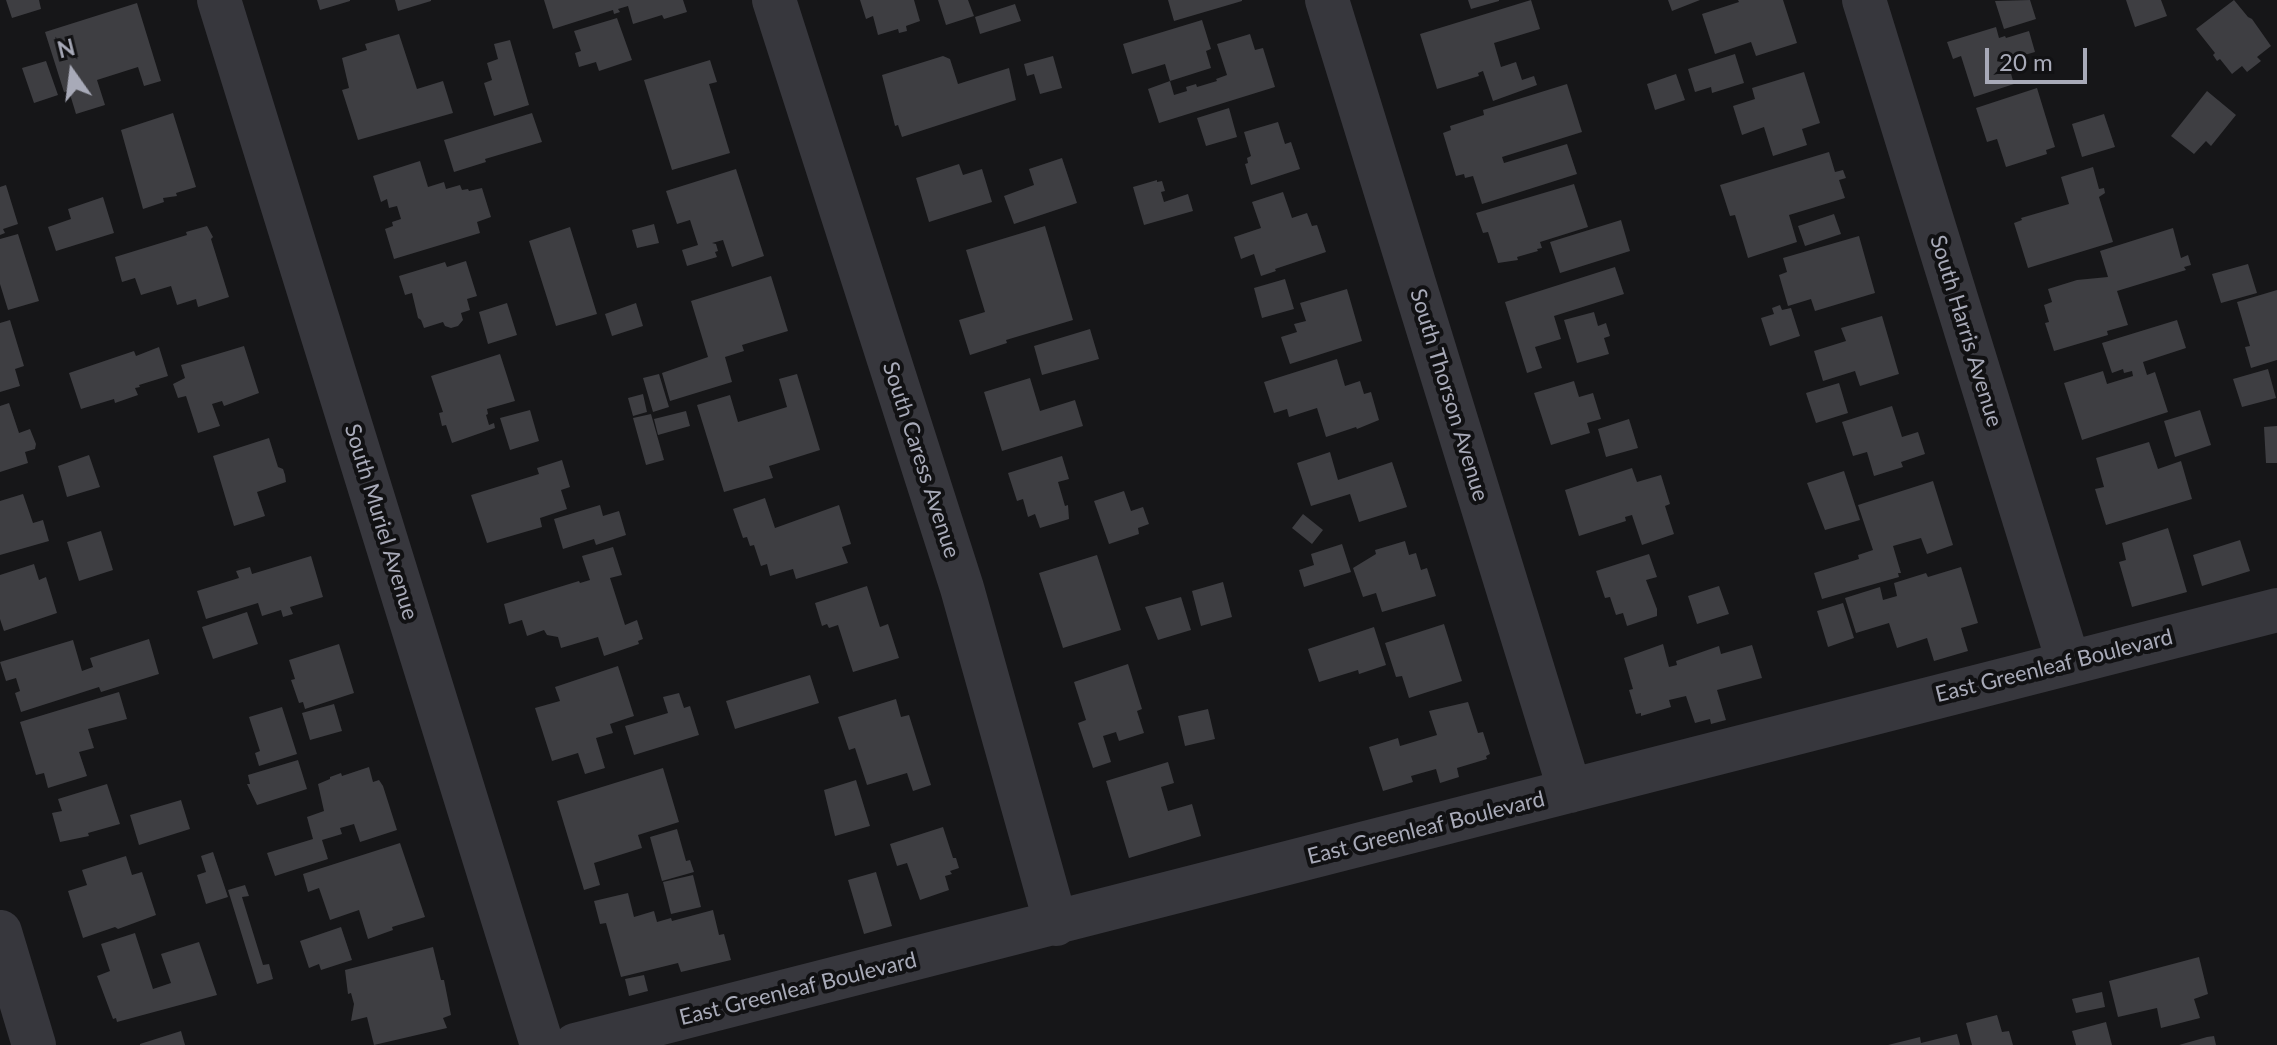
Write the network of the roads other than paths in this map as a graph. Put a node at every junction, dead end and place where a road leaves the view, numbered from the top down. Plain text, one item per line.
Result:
1 (219, 0) edge
2 (774, 0) edge
3 (1327, 0) edge
4 (1864, 0) edge
5 (2277, 610) edge
6 (2068, 661) junction
7 (1570, 791) junction
8 (1056, 924) junction
9 (0, 932) edge
10 (34, 1045) edge
11 (542, 1045) edge
12 (575, 1045) edge

1 - 11 street, South Muriel Avenue
2 - 8 street, South Caress Avenue
3 - 7 street, South Thorson Avenue
4 - 6 street, South Harris Avenue
5 - 6 street, East Greenleaf Boulevard
6 - 7 street, East Greenleaf Boulevard
7 - 8 street, East Greenleaf Boulevard
8 - 12 street, East Greenleaf Boulevard
9 - 10 street

